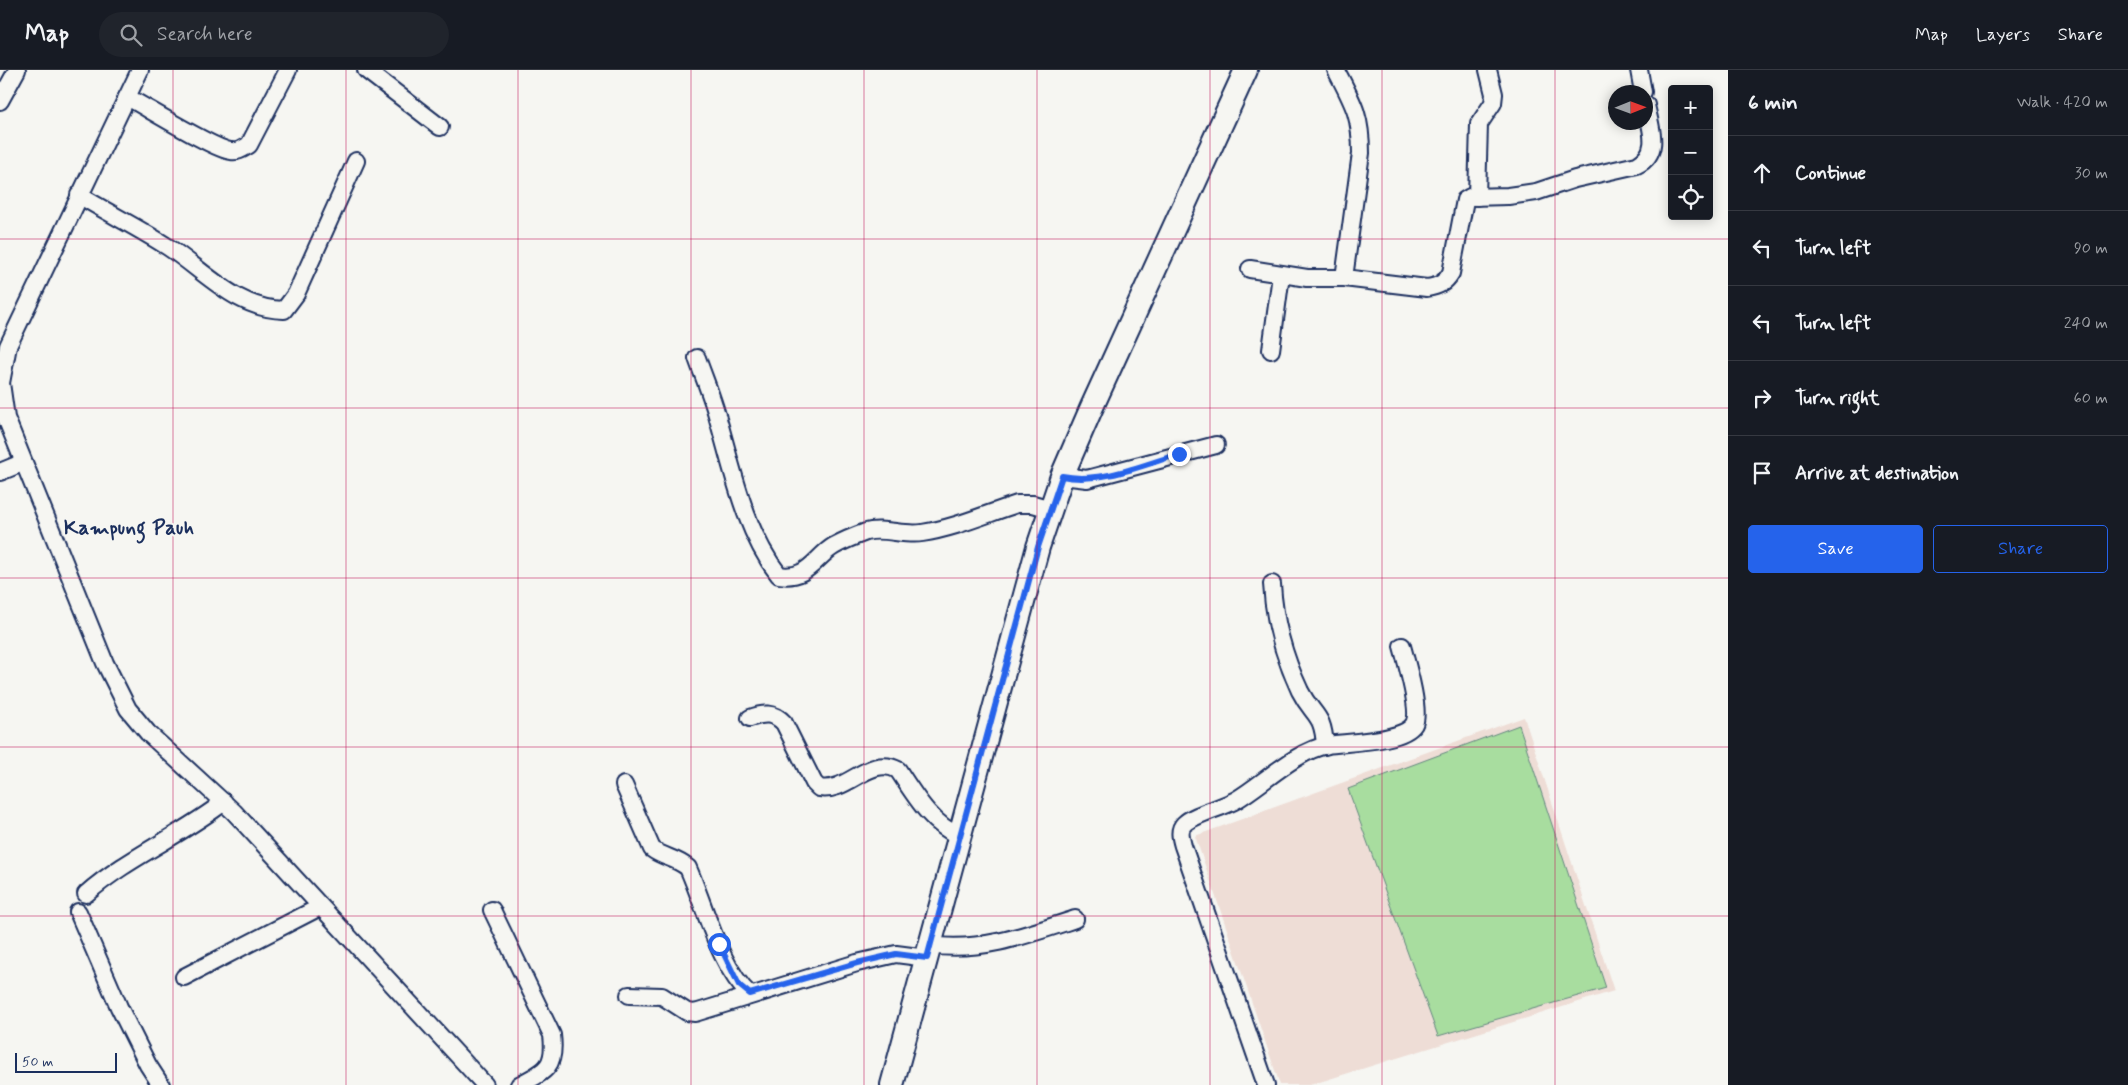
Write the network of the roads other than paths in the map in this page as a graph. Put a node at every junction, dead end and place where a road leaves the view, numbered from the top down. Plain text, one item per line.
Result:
1 (17, 70) edge
2 (140, 70) edge
3 (288, 70) edge
4 (366, 70) edge
5 (1246, 70) edge
6 (1336, 70) edge
7 (1488, 70) edge
8 (1639, 70) edge
9 (1642, 85) edge
10 (127, 97) junction
11 (0, 101) edge
12 (440, 127) dead end
13 (1650, 130) edge
14 (356, 161) dead end
15 (78, 195) junction
16 (1477, 197) junction
17 (1250, 269) dead end
18 (1281, 275) junction
19 (1344, 278) junction
20 (1271, 350) dead end
21 (697, 358) dead end
22 (1216, 445) dead end
23 (22, 463) junction
24 (0, 472) edge
25 (1062, 476) junction
26 (1051, 509) junction
27 (1272, 584) dead end
28 (1402, 646) dead end
29 (750, 718) dead end
30 (1325, 746) junction
31 (624, 785) dead end
32 (224, 802) junction
33 (961, 837) junction
34 (86, 894) dead end
35 (320, 907) junction
36 (492, 910) dead end
37 (78, 912) dead end
38 (1075, 919) dead end
39 (929, 951) junction
40 (184, 977) dead end
41 (750, 994) junction
42 (629, 995) dead end
43 (161, 1085) edge
44 (485, 1085) edge
45 (519, 1085) edge
46 (892, 1085) edge
47 (1266, 1085) edge

1 - 11 street
2 - 10 street
3 - 10 street
4 - 12 street
5 - 25 street
6 - 19 street
7 - 16 street
8 - 9 street
10 - 15 street
13 - 16 street
14 - 15 street
15 - 23 street
16 - 19 street
17 - 18 street
18 - 19 street
18 - 20 street
21 - 26 street
22 - 25 street
23 - 24 street
23 - 32 street
25 - 26 street
26 - 33 street
27 - 30 street
28 - 30 street
29 - 33 street
30 - 47 street
31 - 41 street
32 - 34 street
32 - 35 street
33 - 39 street
35 - 40 street
35 - 44 street
36 - 45 street
37 - 43 street
38 - 39 street
39 - 41 street
39 - 46 street
41 - 42 street

